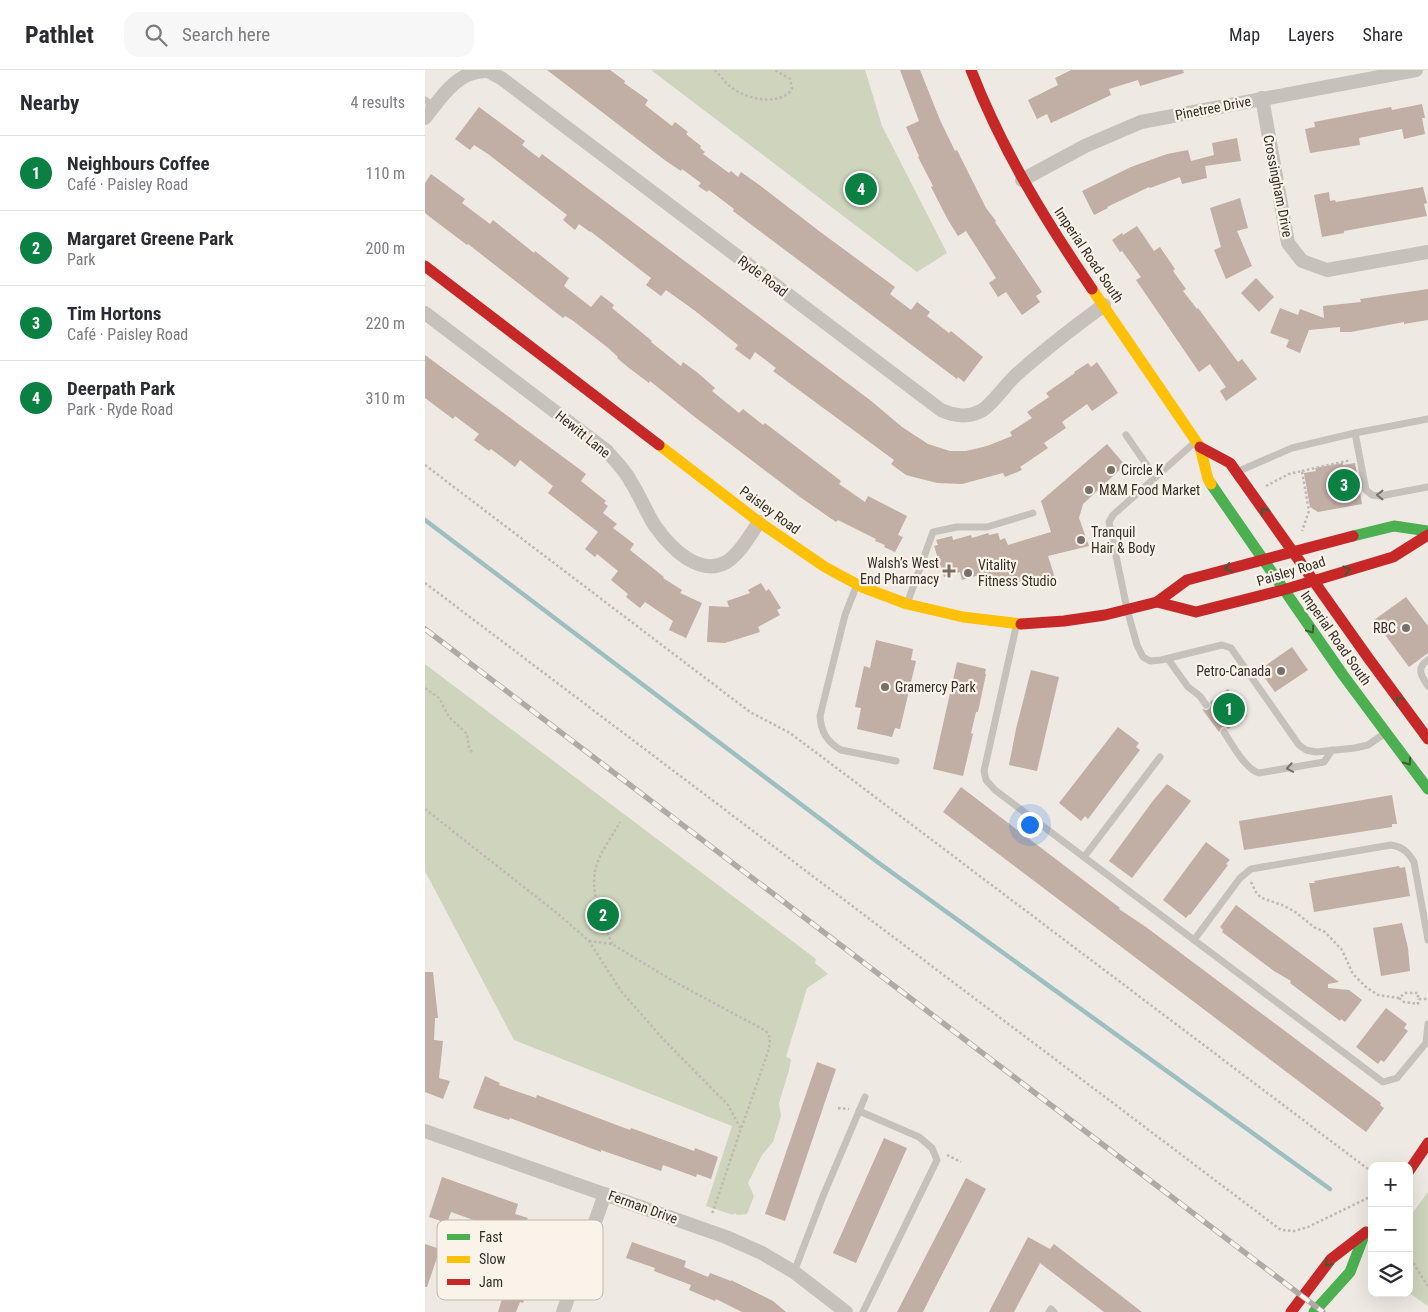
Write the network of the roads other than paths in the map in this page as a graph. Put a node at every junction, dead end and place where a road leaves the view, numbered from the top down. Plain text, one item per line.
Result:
1 (971, 70) edge
2 (1416, 70) edge
3 (465, 72) edge
4 (1262, 98) junction
5 (430, 103) edge
6 (425, 118) edge
7 (1022, 180) junction
8 (1428, 252) edge
9 (425, 266) edge
10 (1104, 305) junction
11 (425, 313) edge
12 (1428, 419) edge
13 (1355, 433) junction
14 (1126, 435) dead end
15 (1199, 444) junction
16 (1236, 472) junction
17 (1155, 477) junction
18 (1428, 487) edge
19 (1033, 513) dead end
20 (759, 522) junction
21 (1428, 533) edge
22 (1292, 551) junction
23 (1263, 559) junction
24 (1313, 580) junction
25 (858, 584) junction
26 (1283, 590) junction
27 (1157, 602) junction
28 (907, 604) junction
29 (1127, 609) junction
30 (1017, 624) junction
31 (1168, 659) junction
32 (1428, 660) edge
33 (1428, 686) edge
34 (1206, 705) dead end
35 (1224, 732) dead end
36 (1387, 733) junction
37 (1428, 739) edge
38 (1332, 750) junction
39 (1160, 757) dead end
40 (896, 761) dead end
41 (1428, 789) edge
42 (1084, 857) junction
43 (1194, 940) junction
44 (1428, 940) edge
45 (1428, 1024) edge
46 (1427, 1044) edge
47 (865, 1097) dead end
48 (859, 1111) junction
49 (425, 1131) edge
50 (1428, 1143) edge
51 (1413, 1166) edge
52 (605, 1194) junction
53 (596, 1220) edge
54 (1368, 1229) edge
55 (1368, 1230) edge
56 (794, 1272) junction
57 (567, 1300) edge
58 (843, 1311) edge
59 (563, 1312) edge
60 (863, 1312) edge
61 (1049, 1312) edge
62 (1054, 1312) edge
63 (1291, 1312) edge
64 (1314, 1312) edge

1 - 7 street, Imperial Road South
2 - 4 street, Pinetree Drive
3 - 5 street, Ryde Road
3 - 10 street, Ryde Road
4 - 7 street, Pinetree Drive
4 - 8 street, Crossingham Drive
5 - 6 street, Ryde Road
7 - 10 street, Imperial Road South
9 - 20 street, Paisley Road
10 - 15 street, Imperial Road South
11 - 20 street, Hewitt Lane
12 - 13 lane
13 - 16 lane
18 -> 13 lane
14 - 17 lane
15 - 16 street, Imperial Road South
15 - 17 lane
15 - 23 street, Imperial Road South
22 -> 16 street, Imperial Road South
17 - 29 lane
19 - 28 lane
20 - 25 street, Paisley Road
21 - 22 street, Paisley Road
24 -> 21 street, Paisley Road
22 - 23 street, Paisley Road
22 - 24 street, Imperial Road South
23 - 26 street, Imperial Road South
23 -> 27 street, Paisley Road
24 - 26 street, Paisley Road
37 -> 24 street, Imperial Road South
25 - 28 street, Paisley Road
25 - 40 lane
26 - 27 street, Paisley Road
26 -> 36 street, Imperial Road South
27 - 29 street, Paisley Road
28 - 30 street, Paisley Road
29 - 30 street, Paisley Road
29 - 31 lane
30 - 42 lane
31 - 34 lane
31 - 38 lane
32 - 33 lane
38 -> 35 lane
36 - 38 lane
36 -> 41 street, Imperial Road South
39 - 42 lane
42 - 43 lane
43 - 44 lane
43 - 46 lane
45 - 46 lane
47 - 48 lane
48 - 56 lane
48 - 60 lane
49 - 52 street, Ferman Drive
50 - 51 street
52 - 53 street
52 - 56 street, Ferman Drive
54 -> 63 street
55 - 64 street
56 - 58 street, Ferman Drive
57 - 59 street
61 - 62 lane

